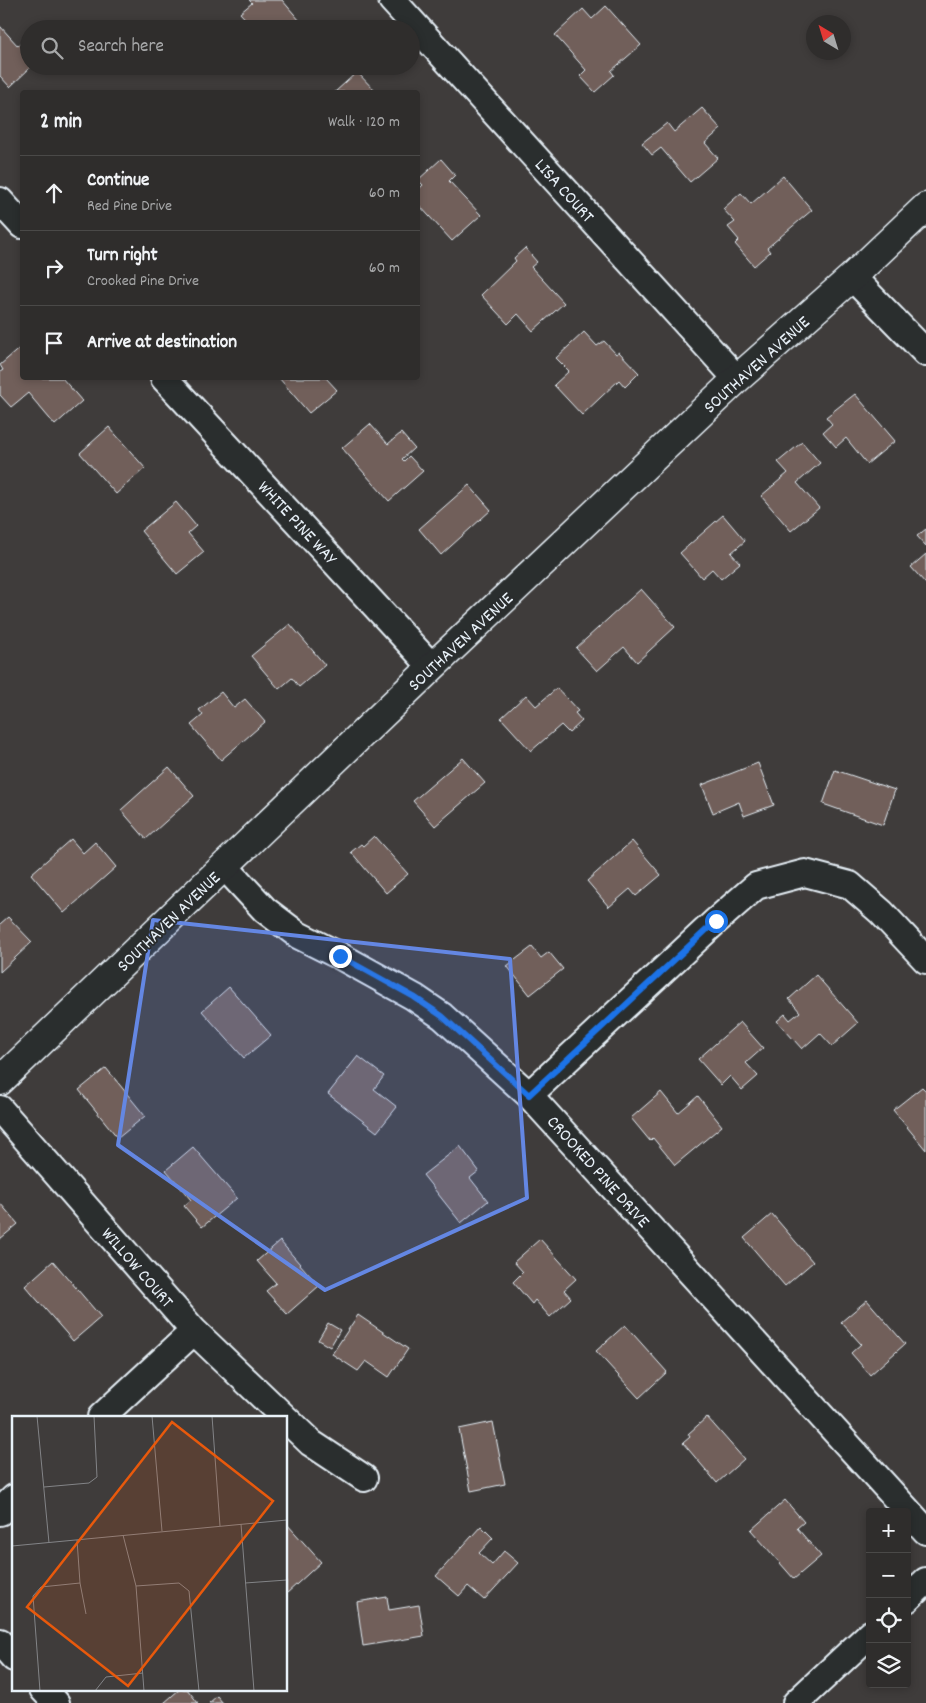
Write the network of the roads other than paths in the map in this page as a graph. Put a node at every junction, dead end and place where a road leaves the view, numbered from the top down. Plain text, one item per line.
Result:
1 (392, 0) edge
2 (410, 20) edge
3 (420, 31) edge
4 (0, 201) edge
5 (926, 207) edge
6 (20, 223) edge
7 (852, 277) junction
8 (926, 353) edge
9 (738, 379) junction
10 (166, 380) edge
11 (432, 667) junction
12 (225, 866) junction
13 (926, 960) edge
14 (0, 1081) edge
15 (529, 1095) junction
16 (0, 1109) edge
17 (194, 1331) junction
18 (102, 1416) edge
19 (283, 1416) edge
20 (288, 1421) edge
21 (364, 1478) dead end
22 (12, 1500) edge
23 (0, 1512) edge
24 (926, 1532) edge
25 (926, 1581) edge
26 (908, 1598) edge
27 (866, 1638) edge
28 (0, 1642) edge
29 (12, 1656) edge
30 (44, 1690) edge
31 (56, 1703) edge
32 (796, 1703) edge

1 - 2 street, LISA COURT
3 - 9 street, LISA COURT
4 - 6 street
5 - 7 street, SOUTHAVEN AVENUE
7 - 8 street
7 - 9 street, SOUTHAVEN AVENUE
9 - 11 street, SOUTHAVEN AVENUE
10 - 11 street, WHITE PINE WAY
11 - 12 street, SOUTHAVEN AVENUE
12 - 14 street, SOUTHAVEN AVENUE
12 - 15 street, CROOKED PINE DRIVE
13 - 15 street
15 - 24 street, CROOKED PINE DRIVE
16 - 17 street, WILLOW COURT
17 - 18 street
17 - 19 street, WILLOW COURT
20 - 21 street, WILLOW COURT
22 - 23 street
25 - 26 street
27 - 32 street
28 - 29 street
30 - 31 street

